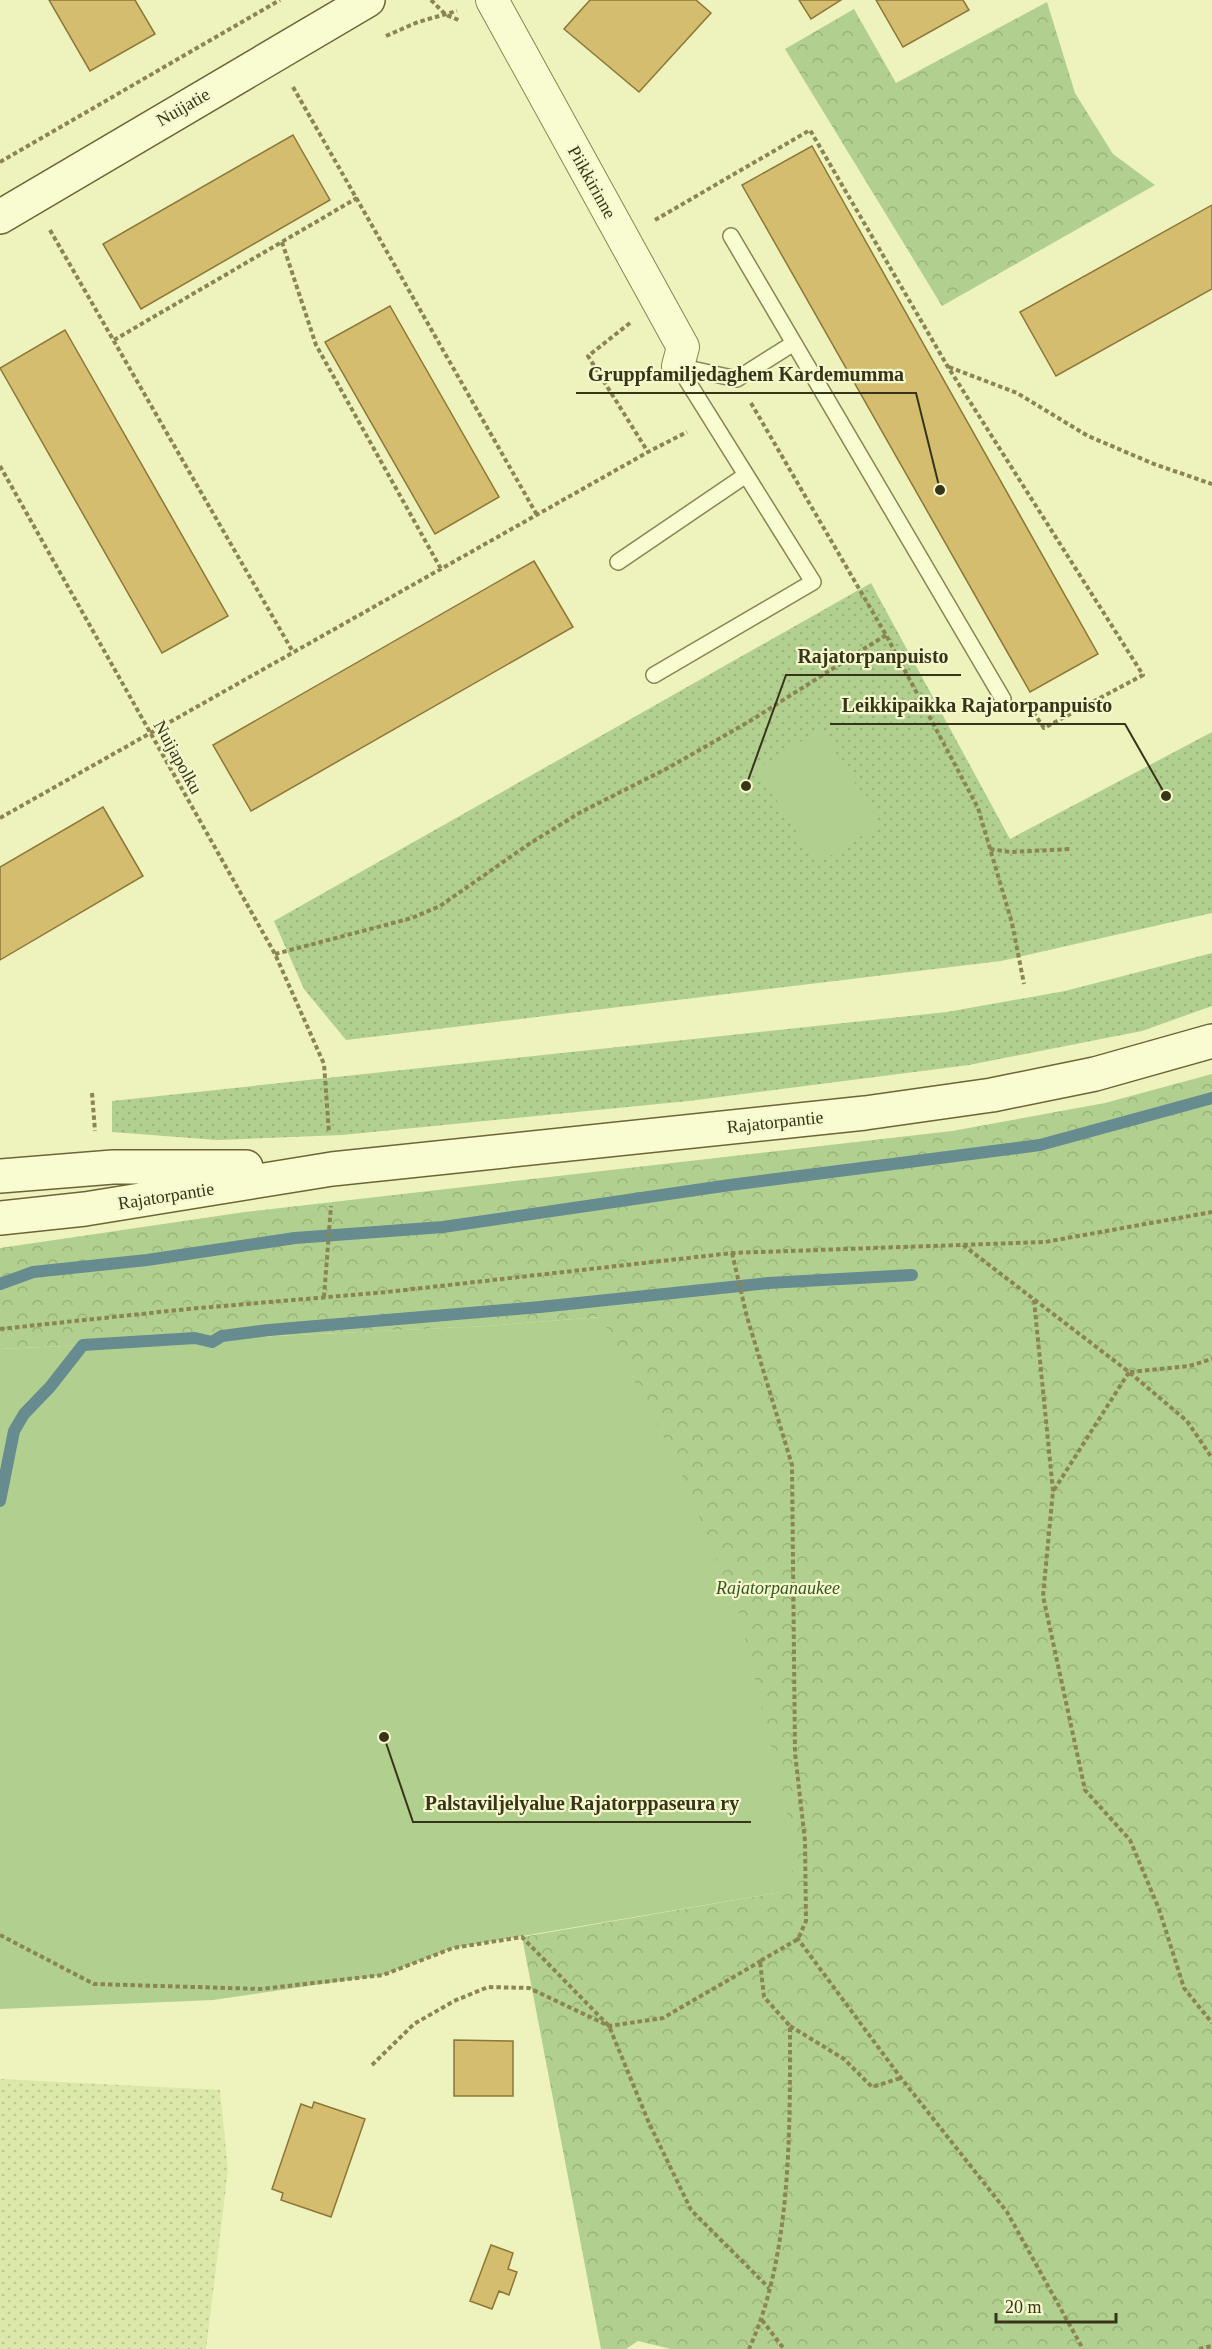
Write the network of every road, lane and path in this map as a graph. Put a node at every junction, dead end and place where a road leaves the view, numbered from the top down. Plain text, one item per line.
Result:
1 (280, 0) edge
2 (368, 0) edge
3 (431, 0) edge
4 (492, 0) edge
5 (446, 15) dead end
6 (293, 86) dead end
7 (0, 162) edge
8 (357, 198) junction
9 (0, 217) edge
10 (654, 220) dead end
11 (48, 227) dead end
12 (731, 236) dead end
13 (282, 242) junction
14 (114, 340) junction
15 (794, 343) junction
16 (678, 366) junction
17 (948, 367) junction
18 (738, 379) junction
19 (648, 452) dead end
20 (0, 466) edge
21 (746, 476) junction
22 (1212, 484) edge
23 (537, 515) junction
24 (618, 562) dead end
25 (441, 569) junction
26 (886, 635) junction
27 (293, 652) junction
28 (654, 675) dead end
29 (1003, 699) joint
30 (149, 733) junction
31 (0, 818) edge
32 (990, 849) junction
33 (1070, 849) dead end
34 (275, 954) junction
35 (1023, 984) dead end
36 (1212, 1041) edge
37 (92, 1093) dead end
38 (95, 1134) dead end
39 (332, 1168) junction
40 (0, 1176) edge
41 (1212, 1212) edge
42 (0, 1218) edge
43 (330, 1223) dead end
44 (962, 1245) junction
45 (732, 1252) junction
46 (324, 1298) junction
47 (1035, 1300) junction
48 (0, 1329) edge
49 (1212, 1359) edge
50 (1129, 1372) junction
51 (1212, 1458) edge
52 (1053, 1491) junction
53 (0, 1935) edge
54 (798, 1939) junction
55 (760, 1961) junction
56 (1212, 2023) edge
57 (609, 2026) junction
58 (790, 2026) junction
59 (372, 2066) dead end
60 (901, 2078) junction
61 (769, 2289) junction
62 (762, 2320) junction
63 (1212, 2346) edge
64 (749, 2349) edge
65 (784, 2349) edge
66 (1083, 2349) edge
67 (1199, 2349) edge

1 - 7 path
2 - 9 main road, Nuijatie
3 - 5 path
4 - 16 street, Piikkirinne
6 - 8 path
8 - 13 path
8 - 23 path
10 - 17 path
11 - 14 path
12 - 15 lane
13 - 14 path
13 - 25 path
14 - 27 path
15 - 18 lane
15 - 29 lane
16 - 18 lane
16 - 21 lane
17 - 22 path
17 - 29 path
18 - 26 path
19 - 23 path
20 - 30 path, Nuijapolku
21 - 24 lane
21 - 28 lane
23 - 25 path
25 - 27 path
26 - 32 path
26 - 34 path
27 - 30 path
30 - 31 path
30 - 34 path, Nuijapolku
32 - 33 path
32 - 35 path
34 - 39 path, Nuijapolku
36 - 39 main road, Rajatorpantie
37 - 38 path
39 - 40 main road, Rajatorpantie
39 - 42 main road, Rajatorpantie
41 - 44 path
43 - 46 path
44 - 45 path
44 - 47 path
45 - 46 path
45 - 54 path
46 - 48 path
47 - 50 path
47 - 52 path
49 - 50 path
50 - 51 path
50 - 52 path
52 - 56 path
53 - 57 path
54 - 55 path
54 - 60 path
55 - 57 path
55 - 58 path
57 - 59 path
57 - 61 path
58 - 60 path
58 - 61 path
60 - 66 path
61 - 62 path
62 - 64 path
62 - 65 path
63 - 67 path

